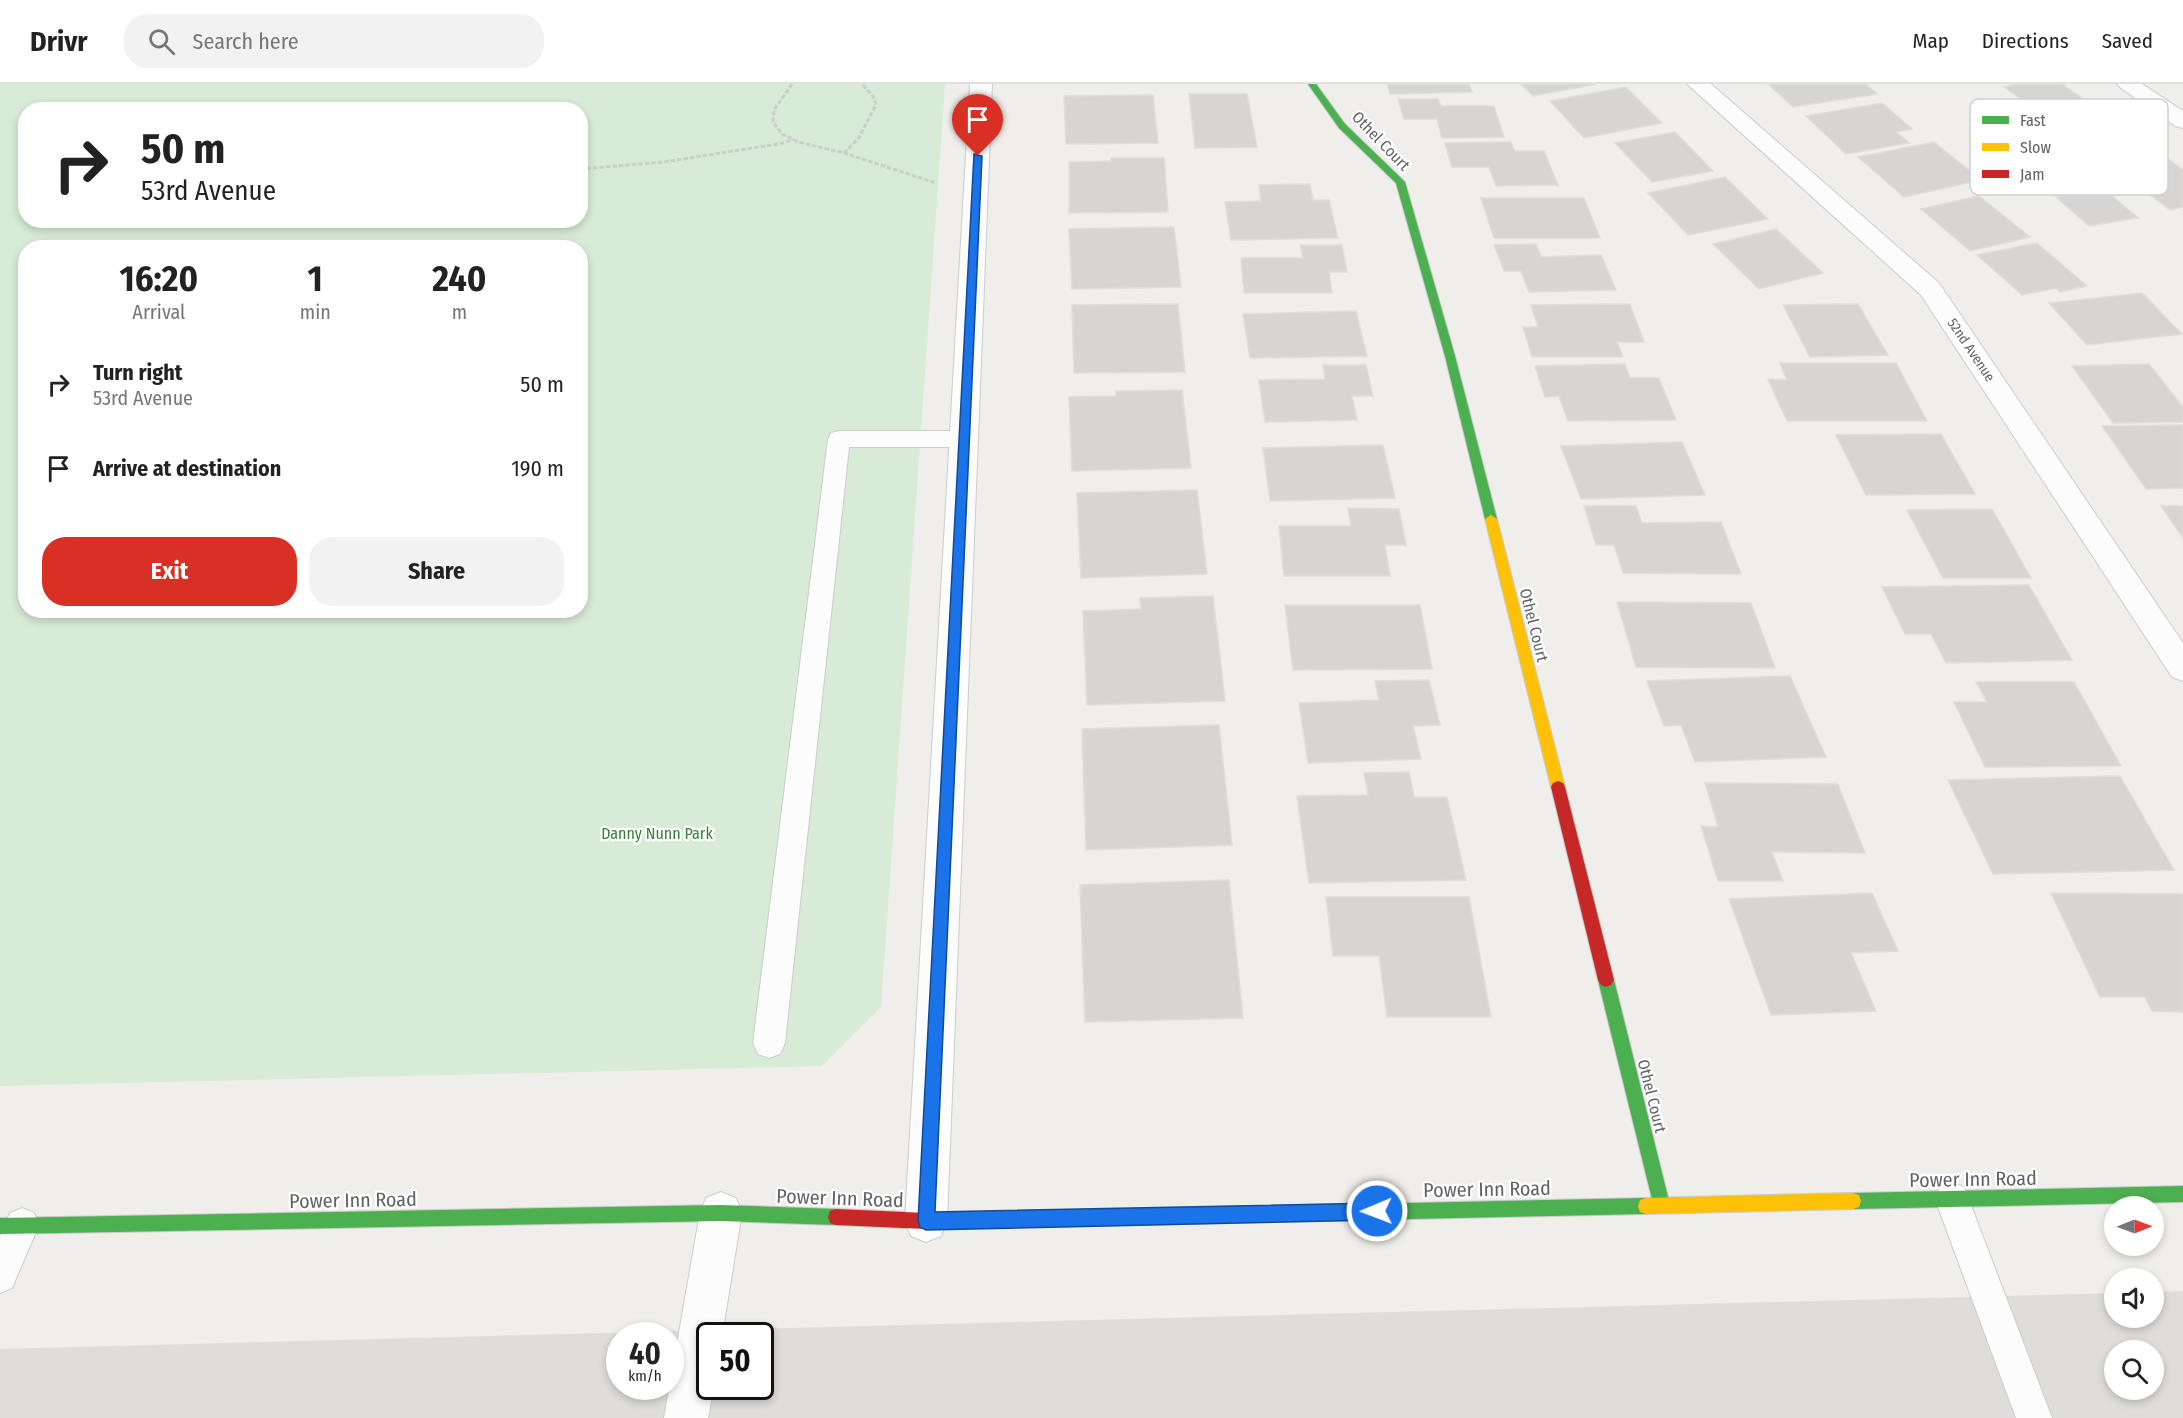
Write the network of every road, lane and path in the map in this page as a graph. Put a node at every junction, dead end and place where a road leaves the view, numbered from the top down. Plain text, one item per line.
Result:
1 (792, 84) edge
2 (862, 84) edge
3 (981, 84) edge
4 (1312, 84) edge
5 (1698, 84) edge
6 (2128, 84) edge
7 (2150, 99) edge
8 (2168, 111) edge
9 (2183, 121) edge
10 (794, 139) junction
11 (844, 153) junction
12 (588, 168) edge
13 (937, 184) dead end
14 (964, 439) junction
15 (2183, 668) edge
16 (769, 1043) dead end
17 (2183, 1194) edge
18 (1952, 1199) junction
19 (1662, 1205) junction
20 (721, 1213) junction
21 (926, 1221) junction
22 (11, 1225) edge
23 (0, 1276) edge
24 (686, 1418) edge
25 (2034, 1418) edge

1 - 10 path
2 - 11 path
3 - 14 street
4 - 19 main road, Othel Court
5 - 15 street, 52nd Avenue
6 - 7 street
8 - 9 street
10 - 11 path
10 - 12 path
11 - 13 path
14 - 16 lane
14 - 21 street
17 - 18 main road, Power Inn Road
18 - 19 main road, Power Inn Road
18 - 25 lane
19 - 21 main road, Power Inn Road
20 - 21 main road, Power Inn Road
20 - 22 main road, Power Inn Road
20 - 24 street
22 - 23 lane

